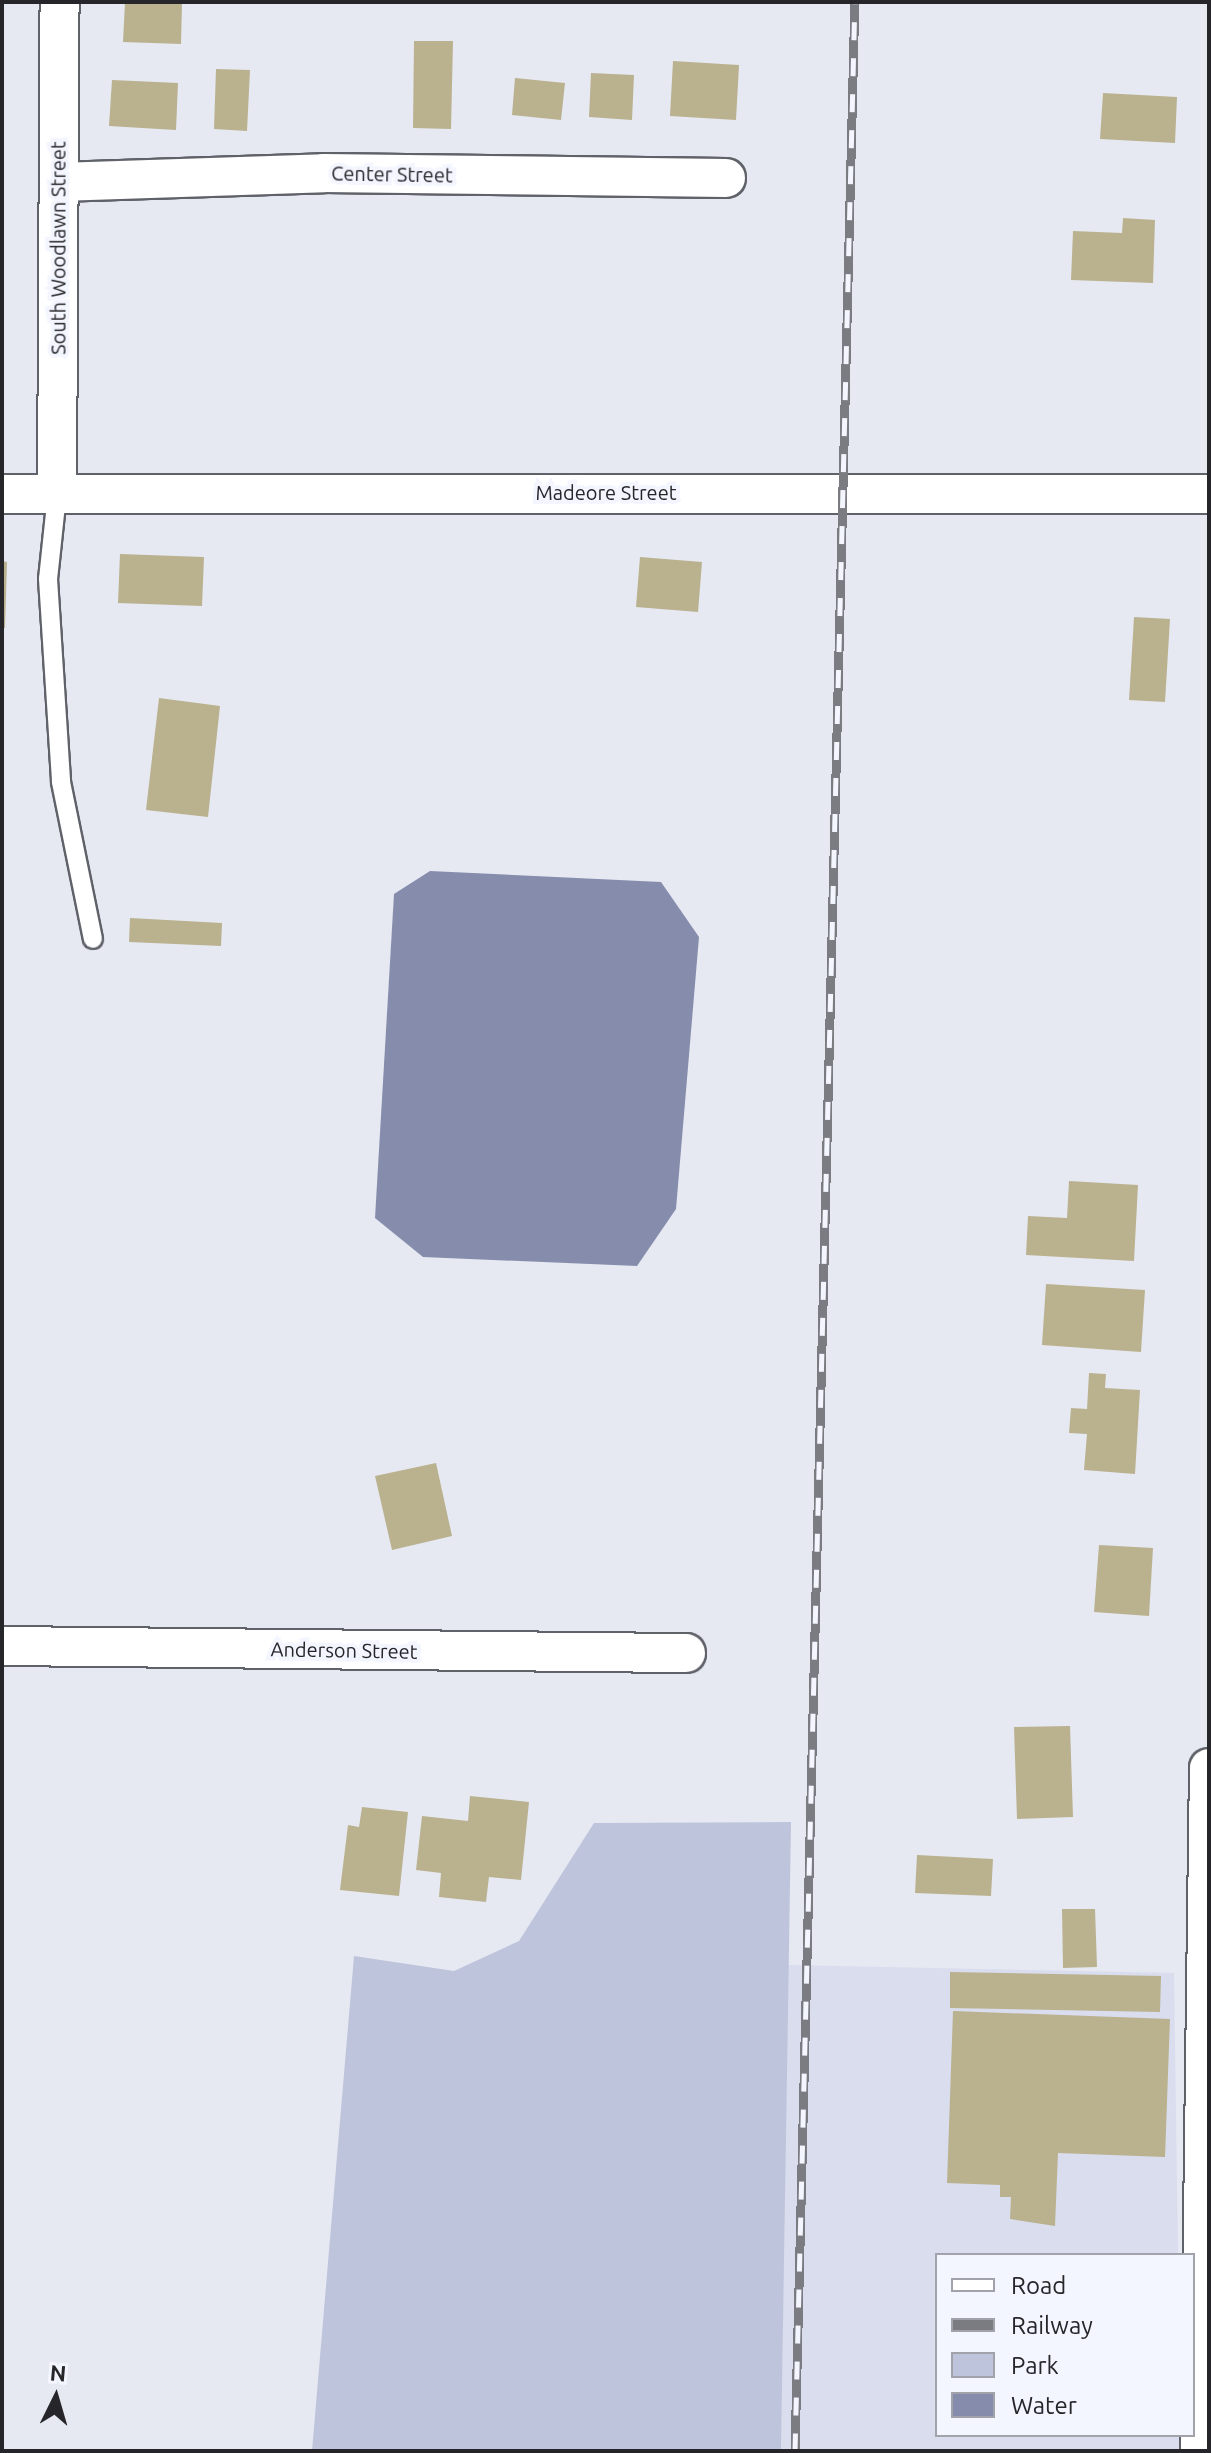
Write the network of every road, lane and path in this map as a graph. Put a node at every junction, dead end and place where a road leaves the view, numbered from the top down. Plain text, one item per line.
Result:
1 (60, 2) edge
2 (726, 178) dead end
3 (59, 182) junction
4 (2, 494) edge
5 (1209, 494) edge
6 (57, 495) junction
7 (93, 939) dead end
8 (2, 1646) edge
9 (686, 1653) dead end
10 (1209, 1768) edge
11 (1207, 2232) edge
12 (1200, 2451) edge

1 - 3 street, South Woodlawn Street
2 - 3 street, Center Street
3 - 6 street, South Woodlawn Street
4 - 6 street, Madeore Street
5 - 6 street, Madeore Street
6 - 7 lane
8 - 9 street, Anderson Street
10 - 11 street
11 - 12 street

